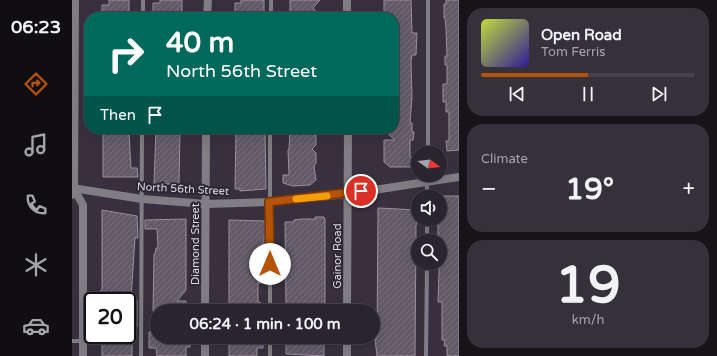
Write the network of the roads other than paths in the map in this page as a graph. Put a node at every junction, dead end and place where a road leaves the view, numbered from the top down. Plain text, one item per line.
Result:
1 (75, 0) edge
2 (143, 0) edge
3 (208, 0) edge
4 (271, 0) edge
5 (347, 0) edge
6 (428, 0) edge
7 (143, 12) edge
8 (207, 12) edge
9 (271, 12) edge
10 (347, 12) edge
11 (142, 134) edge
12 (206, 134) edge
13 (270, 134) edge
14 (348, 134) edge
15 (428, 146) edge
16 (459, 176) edge
17 (447, 177) edge
18 (411, 181) edge
19 (73, 190) edge
20 (348, 194) junction
21 (142, 199) junction
22 (269, 202) junction
23 (206, 204) junction
24 (427, 270) edge
25 (206, 304) edge
26 (270, 304) edge
27 (347, 304) edge
28 (72, 341) edge
29 (83, 341) junction
30 (205, 344) edge
31 (270, 344) edge
32 (347, 344) edge
33 (83, 356) edge
34 (141, 356) edge
35 (205, 356) edge
36 (270, 356) edge
37 (347, 356) edge
38 (426, 356) edge

1 - 19 street
2 - 7 lane
3 - 8 street
4 - 9 lane
5 - 10 street
6 - 15 lane
11 - 21 lane
12 - 23 street, Diamond Street
13 - 22 lane
14 - 20 street, Gainor Road
16 - 17 street, North 56th Street
18 - 20 street, North 56th Street
19 - 21 street, North 56th Street
19 - 29 street
20 - 22 street, North 56th Street
20 - 27 street, Gainor Road
21 - 23 street, North 56th Street
21 - 34 lane
22 - 23 street, North 56th Street
22 - 26 lane
23 - 25 street, Diamond Street
24 - 38 lane
28 - 29 lane
29 - 33 street
30 - 35 street
31 - 36 lane
32 - 37 street

